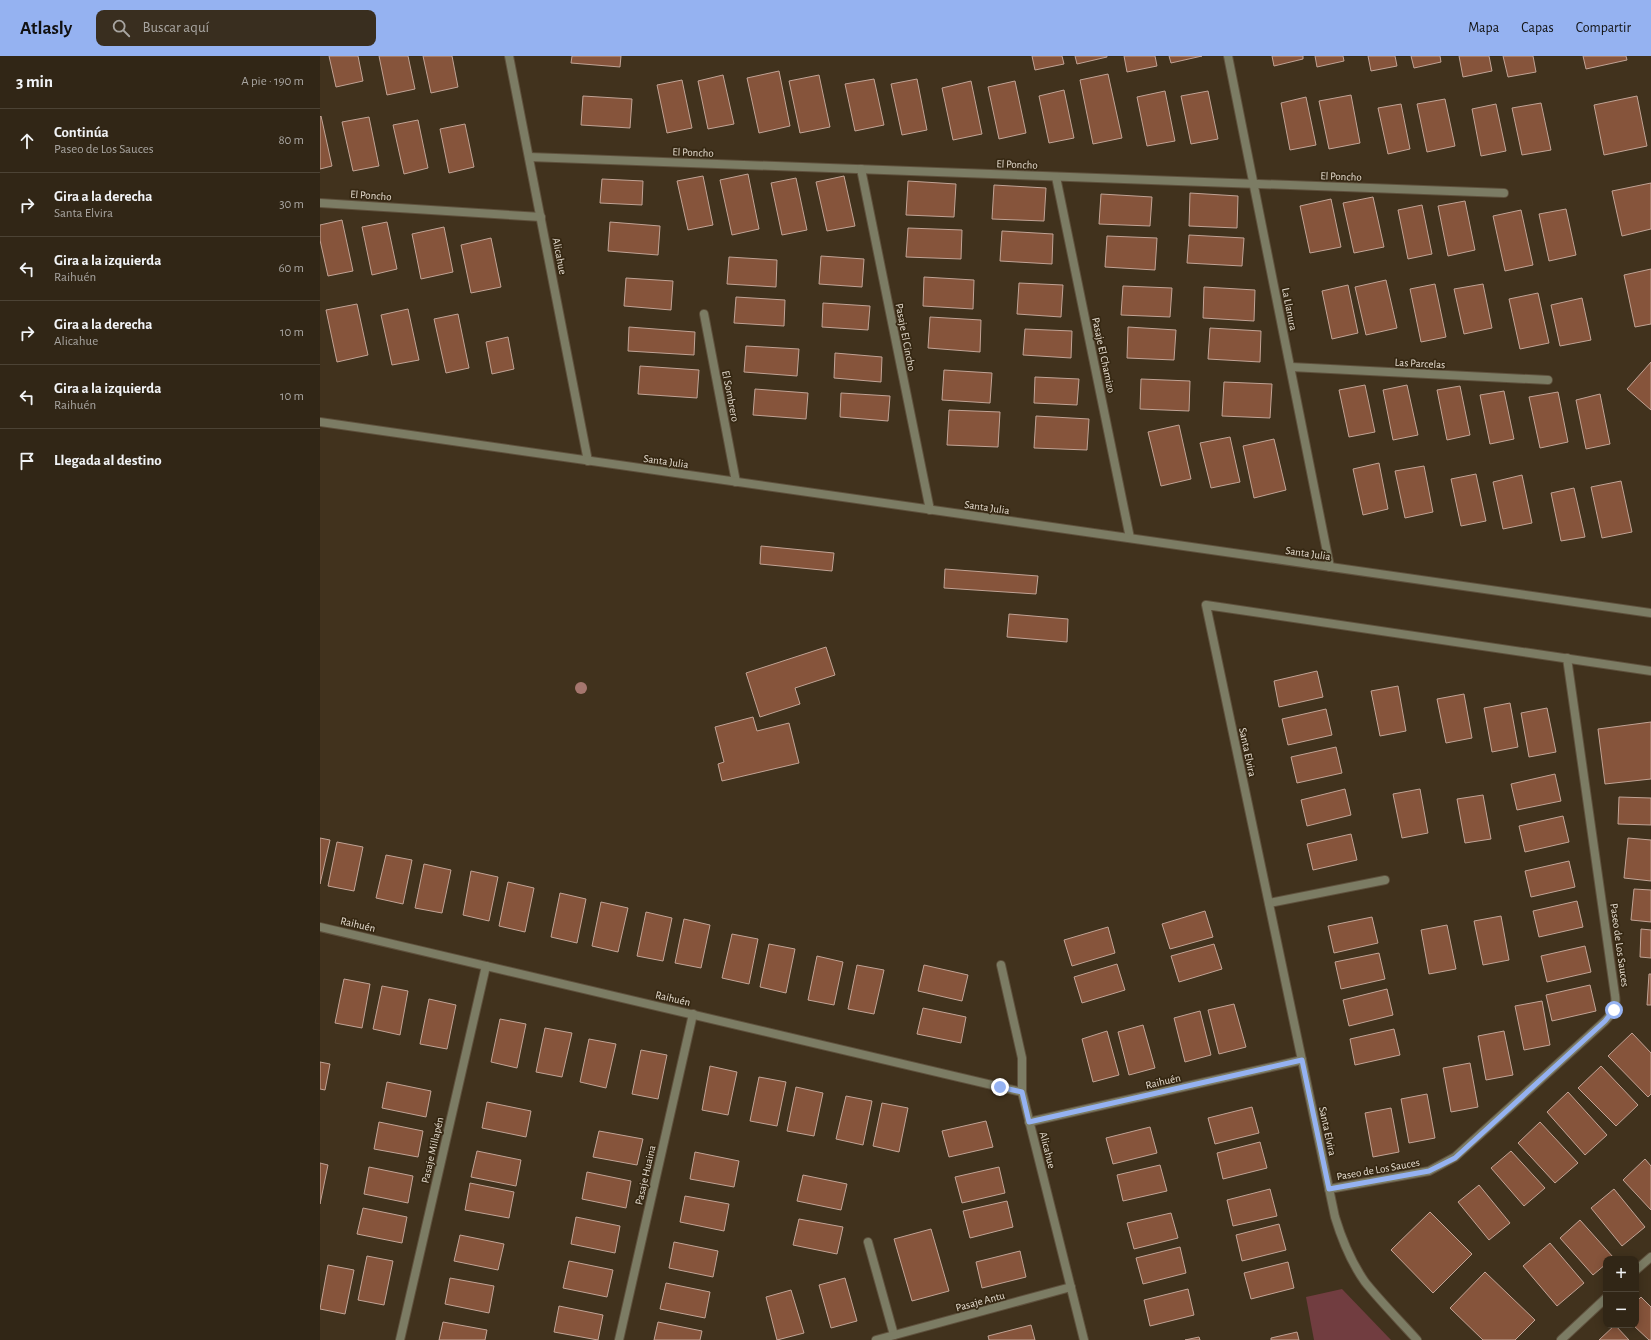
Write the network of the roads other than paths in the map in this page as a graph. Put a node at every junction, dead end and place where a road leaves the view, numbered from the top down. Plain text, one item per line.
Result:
1 (509, 56) edge
2 (1228, 56) edge
3 (529, 157) junction
4 (861, 170) junction
5 (1056, 177) junction
6 (1254, 184) junction
7 (1504, 193) dead end
8 (320, 203) edge
9 (541, 217) junction
10 (704, 314) dead end
11 (1291, 367) junction
12 (1548, 380) dead end
13 (320, 422) edge
14 (588, 461) junction
15 (736, 482) junction
16 (930, 510) junction
17 (1130, 538) junction
18 (1330, 567) junction
19 (1651, 613) edge
20 (1567, 658) junction
21 (1651, 671) edge
22 (1385, 880) dead end
23 (1269, 903) junction
24 (320, 927) edge
25 (1001, 965) dead end
26 (486, 966) junction
27 (693, 1014) junction
28 (1302, 1060) junction
29 (1022, 1092) junction
30 (1029, 1122) junction
31 (1329, 1189) junction
32 (868, 1242) dead end
33 (1651, 1257) edge
34 (1639, 1267) edge
35 (1071, 1287) junction
36 (1603, 1301) edge
37 (894, 1335) junction
38 (400, 1340) edge
39 (618, 1340) edge
40 (876, 1340) edge
41 (1084, 1340) edge
42 (1417, 1340) edge
43 (1561, 1340) edge

1 - 3 street, Alicahue
2 - 6 street, La Llanura
3 - 4 street, El Poncho
3 - 9 street, Alicahue
4 - 5 street, El Poncho
4 - 16 street, Pasaje El Cincho
5 - 6 street, El Poncho
5 - 17 street, Pasaje El Chamizo
6 - 7 street, El Poncho
6 - 11 street, La Llanura
8 - 9 street, El Poncho
9 - 14 street, Alicahue
10 - 15 street, El Sombrero
11 - 12 street, Las Parcelas
11 - 18 street, La Llanura
13 - 14 street, Santa Julia
14 - 15 street, Santa Julia
15 - 16 street, Santa Julia
16 - 17 street, Santa Julia
17 - 18 street, Santa Julia
18 - 19 street, Santa Julia
20 - 21 street
20 - 23 street, Santa Elvira
20 - 31 street, Paseo de Los Sauces
22 - 23 street
23 - 28 street, Santa Elvira
24 - 26 street, Raihuén
25 - 29 street, Alicahue
26 - 27 street, Raihuén
26 - 38 street, Pasaje Millapén
27 - 29 street, Raihuén
27 - 39 street, Pasaje Huaina
28 - 30 street, Raihuén
28 - 31 street, Santa Elvira
29 - 30 street, Alicahue
30 - 35 street, Alicahue
31 - 42 street, Santa Elvira
32 - 37 street
33 - 34 street
35 - 37 street, Pasaje Antu
35 - 41 street, Alicahue
36 - 43 street
37 - 40 street, Pasaje Antu

